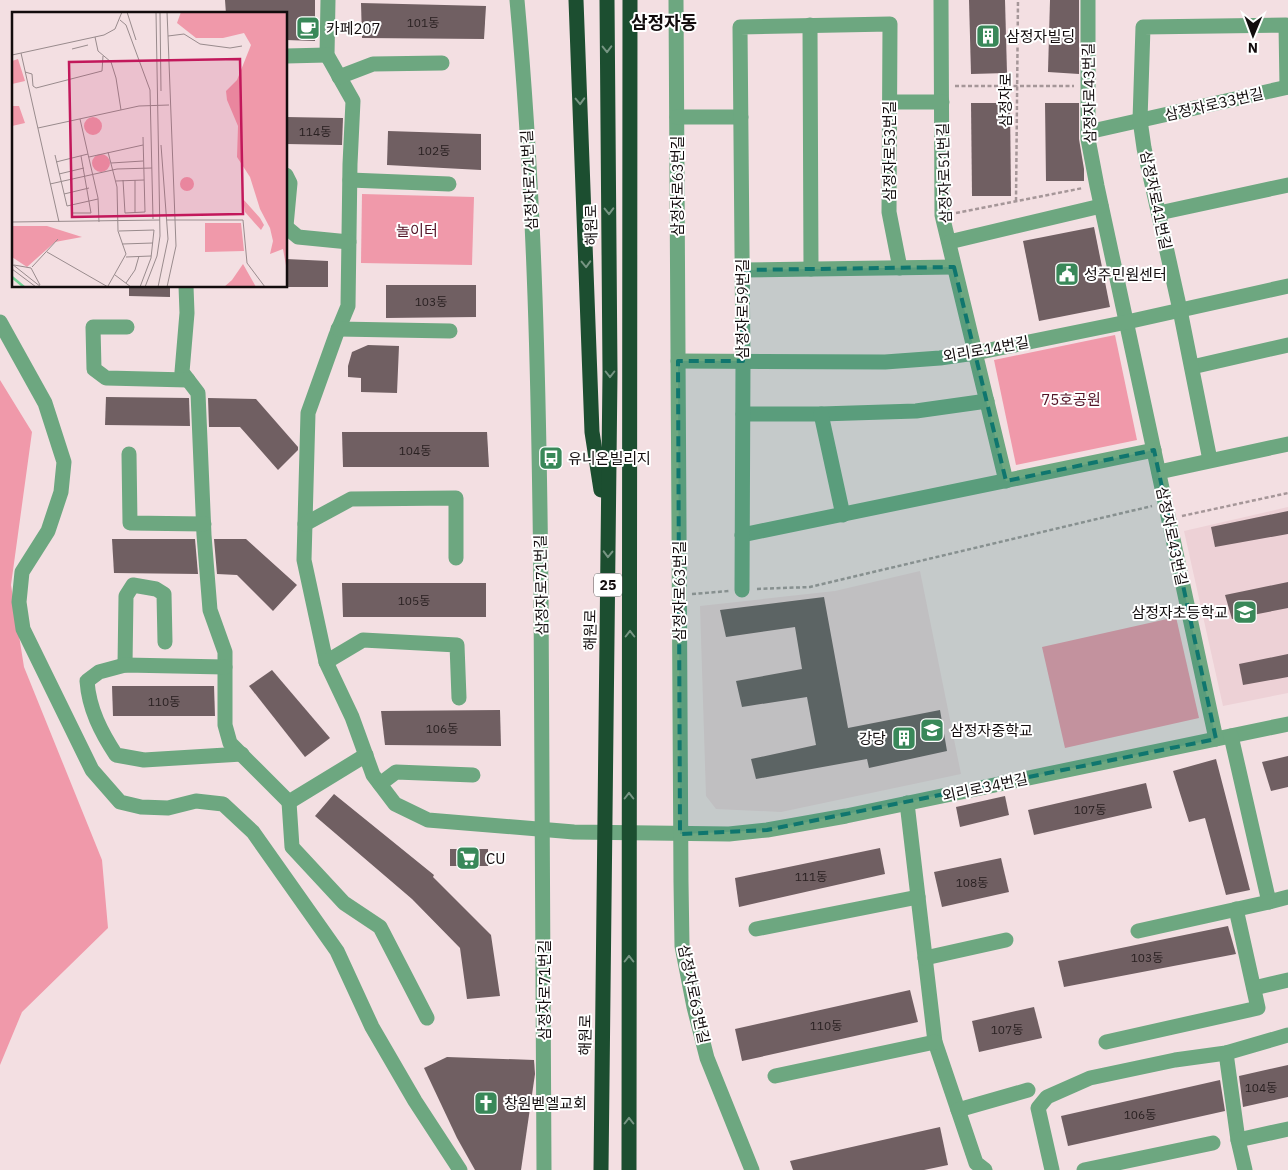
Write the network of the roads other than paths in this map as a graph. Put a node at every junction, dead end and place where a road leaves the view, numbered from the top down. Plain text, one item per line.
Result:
1 (328, 0) edge
2 (517, 0) edge
3 (576, 0) edge
4 (607, 0) edge
5 (630, 0) edge
6 (676, 0) edge
7 (942, 0) edge
8 (1088, 0) edge
9 (810, 25) junction
10 (740, 27) joint
11 (1143, 27) joint
12 (327, 55) junction
13 (288, 56) edge
14 (442, 63) dead end
15 (339, 77) junction
16 (1288, 87) edge
17 (890, 102) junction
18 (942, 102) junction
19 (677, 117) junction
20 (741, 117) junction
21 (1140, 120) junction
22 (1088, 132) junction
23 (288, 179) edge
24 (350, 180) junction
25 (450, 184) dead end
26 (1288, 185) edge
27 (288, 205) edge
28 (1101, 206) junction
29 (1158, 213) junction
30 (288, 229) edge
31 (349, 242) junction
32 (948, 242) junction
33 (954, 267) junction
34 (900, 268) junction
35 (811, 269) junction
36 (742, 270) junction
37 (1288, 286) edge
38 (186, 288) edge
39 (1180, 310) junction
40 (0, 322) edge
41 (1127, 322) junction
42 (127, 327) dead end
43 (338, 329) junction
44 (450, 331) dead end
45 (1288, 345) edge
46 (975, 353) junction
47 (678, 361) junction
48 (743, 362) junction
49 (1192, 367) junction
50 (188, 380) junction
51 (987, 401) junction
52 (743, 414) junction
53 (821, 414) junction
54 (1288, 444) edge
55 (1154, 450) junction
56 (129, 454) dead end
57 (1210, 460) junction
58 (1159, 472) junction
59 (1006, 481) junction
60 (843, 515) junction
61 (204, 524) junction
62 (305, 524) junction
63 (608, 533) junction
64 (742, 536) junction
65 (456, 558) dead end
66 (742, 590) dead end
67 (165, 642) dead end
68 (326, 662) junction
69 (125, 665) junction
70 (225, 667) junction
71 (459, 698) dead end
72 (1288, 724) edge
73 (1231, 736) junction
74 (1216, 740) junction
75 (242, 754) junction
76 (366, 755) junction
77 (473, 775) dead end
78 (380, 784) junction
79 (289, 802) junction
80 (907, 803) junction
81 (544, 830) junction
82 (680, 834) junction
83 (918, 897) junction
84 (1288, 897) edge
85 (1269, 902) junction
86 (1236, 909) junction
87 (756, 929) dead end
88 (1138, 931) dead end
89 (1006, 940) dead end
90 (925, 958) junction
91 (1288, 980) edge
92 (1254, 988) junction
93 (427, 1018) dead end
94 (1288, 1035) edge
95 (935, 1042) junction
96 (1106, 1042) dead end
97 (1226, 1053) junction
98 (775, 1076) dead end
99 (1028, 1090) dead end
100 (958, 1110) junction
101 (1288, 1129) edge
102 (1238, 1140) junction
103 (1213, 1143) dead end
104 (976, 1168) edge
105 (460, 1170) edge
106 (544, 1170) edge
107 (601, 1170) edge
108 (629, 1170) edge
109 (752, 1170) edge
110 (1052, 1170) edge
111 (1084, 1170) edge
112 (1245, 1170) edge

1 - 12 street
2 - 81 street, 삼정자로71번길
3 -> 63 highway
4 -> 63 highway, 해원로 / 25
108 -> 5 highway, 25
6 - 19 street, 삼정자로63번길
7 - 18 street, 삼정자로51번길
8 - 22 street, 삼정자로43번길
9 - 10 street, 삼정자로53번길
9 - 17 street, 삼정자로53번길
9 - 35 street
10 - 20 street, 삼정자로59번길
11 - 16 street, 삼정자로33번길
11 - 21 street, 삼정자로41번길
12 - 13 street
12 - 15 street, 외리로34번길
14 - 15 street
15 - 24 street, 외리로34번길
16 - 21 street, 삼정자로33번길
17 - 18 street
17 - 34 street, 삼정자로53번길
18 - 32 street, 삼정자로51번길
19 - 20 street
19 - 47 street, 삼정자로63번길
20 - 36 street, 삼정자로59번길
21 - 22 street, 삼정자로33번길
21 - 29 street, 삼정자로41번길
22 - 28 street, 삼정자로43번길
23 - 27 street
24 - 25 street
24 - 31 street, 외리로34번길
26 - 29 street
28 - 32 street
28 - 41 street, 삼정자로43번길
29 - 39 street, 삼정자로41번길
30 - 31 street
31 - 43 street, 외리로34번길
32 - 33 street, 삼정자로51번길
33 - 34 street
33 - 46 street, 삼정자로51번길
34 - 35 street
35 - 36 street
36 - 48 street, 삼정자로59번길
37 - 39 street, 외리로14번길
38 - 50 street
39 - 41 street, 외리로14번길
39 - 49 street, 삼정자로41번길
40 - 105 street
41 - 46 street, 외리로14번길
41 - 55 street, 삼정자로43번길
42 - 50 street
43 - 44 street
43 - 62 street, 외리로34번길
45 - 49 street
46 - 48 street, 외리로14번길
46 - 51 street, 삼정자로51번길
47 - 48 street, 외리로14번길
47 - 82 street, 삼정자로63번길
48 - 52 street, 삼정자로59번길
49 - 57 street, 삼정자로41번길
50 - 61 street
51 - 53 street
51 - 59 street, 삼정자로51번길
52 - 53 street
52 - 64 street, 삼정자로59번길
53 - 60 street
54 - 57 street
55 - 58 street, 삼정자로43번길
55 - 59 street
56 - 61 street
57 - 58 street
58 - 74 street, 삼정자로43번길
59 - 60 street
60 - 64 street
61 - 70 street
62 - 65 street
62 - 68 street, 외리로34번길
63 -> 107 highway, 해원로 / 25
64 - 66 street, 삼정자로59번길
67 - 69 street
68 - 71 street
68 - 76 street, 외리로34번길
69 - 70 street
69 - 75 street
70 - 75 street
72 - 73 street, 외리로34번길
73 - 74 street, 외리로34번길
73 - 85 street
74 - 80 street, 외리로34번길
75 - 79 street
76 - 78 street, 외리로34번길
76 - 79 street
77 - 78 street
78 - 81 street, 외리로34번길
79 - 93 street
80 - 82 street, 외리로34번길
80 - 83 street
81 - 82 street, 외리로34번길
81 - 106 street, 삼정자로71번길
82 - 109 street, 삼정자로63번길
83 - 87 street
83 - 90 street
84 - 85 street
85 - 86 street
86 - 88 street
86 - 92 street
89 - 90 street
90 - 95 street
91 - 92 street
92 - 96 street
94 - 97 street
95 - 98 street
95 - 100 street
97 - 102 street
97 - 110 street
99 - 100 street
100 - 104 street
101 - 102 street
102 - 112 street
103 - 111 street

